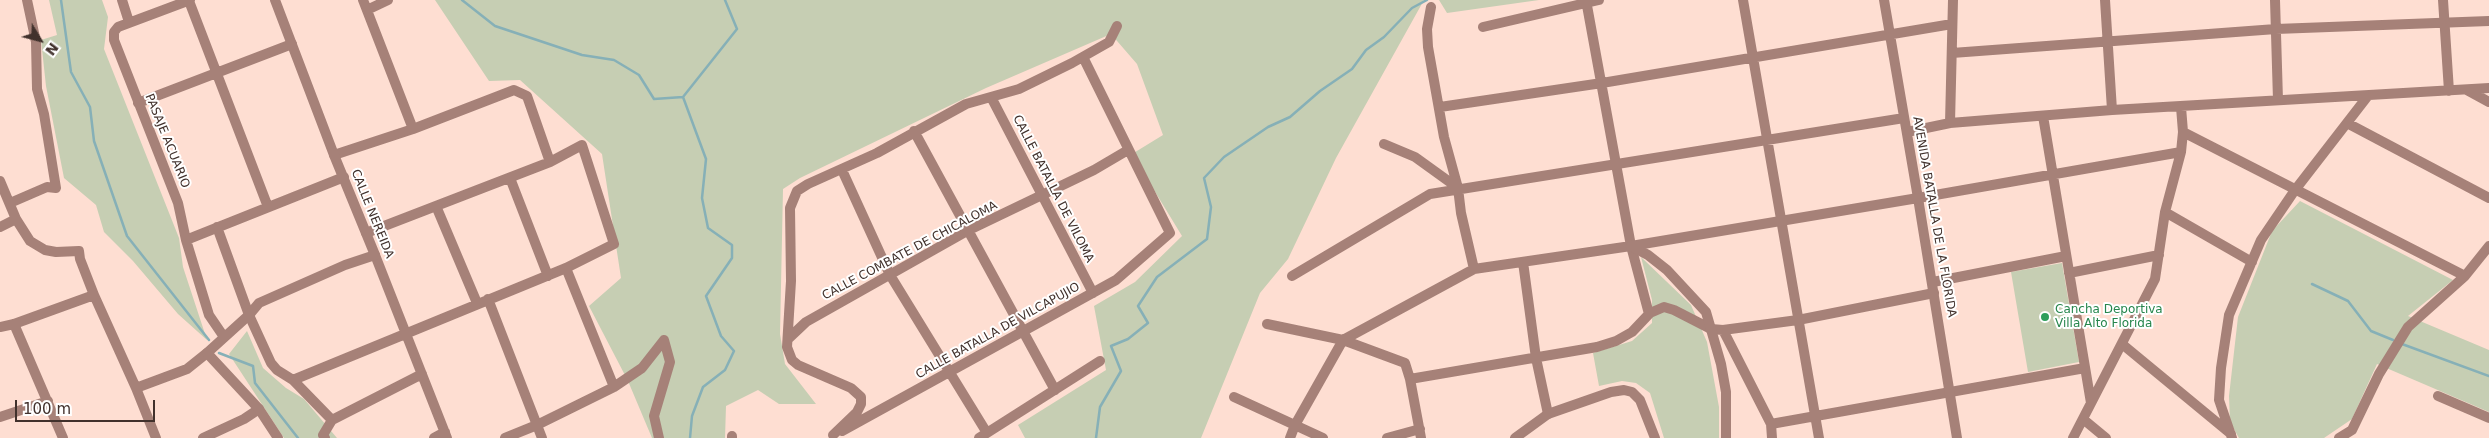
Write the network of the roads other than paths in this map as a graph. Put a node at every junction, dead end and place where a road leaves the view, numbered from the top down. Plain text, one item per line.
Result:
1 (27, 0) edge
2 (122, 0) edge
3 (190, 0) edge
4 (275, 0) edge
5 (363, 0) edge
6 (388, 0) edge
7 (1600, 0) edge
8 (1742, 0) edge
9 (1884, 0) edge
10 (1953, 0) edge
11 (2105, 0) edge
12 (2275, 0) edge
13 (2443, 0) edge
14 (1586, 1) edge
15 (1431, 7) dead end
16 (367, 10) junction
17 (2489, 21) edge
18 (129, 22) junction
19 (2445, 22) junction
20 (1952, 24) junction
21 (1117, 26) dead end
22 (1483, 27) dead end
23 (2276, 29) junction
24 (1890, 35) junction
25 (2108, 43) junction
26 (292, 44) junction
27 (1952, 54) junction
28 (1083, 57) junction
29 (1752, 57) junction
30 (216, 73) junction
31 (1602, 82) junction
32 (2489, 88) edge
33 (2468, 90) junction
34 (2449, 91) junction
35 (992, 97) junction
36 (2366, 97) junction
37 (2278, 100) junction
38 (2489, 102) edge
39 (138, 103) junction
40 (1440, 107) junction
41 (2181, 107) junction
42 (2112, 110) junction
43 (2043, 116) junction
44 (1904, 118) junction
45 (1950, 123) junction
46 (2347, 123) junction
47 (413, 129) junction
48 (914, 131) junction
49 (1907, 132) junction
50 (2183, 132) junction
51 (1767, 140) junction
52 (1384, 144) dead end
53 (1128, 150) junction
54 (2181, 152) junction
55 (334, 155) junction
56 (550, 162) junction
57 (1617, 164) junction
58 (842, 170) junction
59 (2052, 174) junction
60 (344, 177) junction
61 (510, 178) junction
62 (0, 181) edge
63 (1458, 188) junction
64 (2296, 190) junction
65 (1043, 196) junction
66 (1918, 198) junction
67 (2489, 198) edge
68 (10, 203) junction
69 (436, 206) junction
70 (268, 207) junction
71 (2165, 212) junction
72 (16, 219) junction
73 (1781, 222) junction
74 (0, 227) edge
75 (217, 227) junction
76 (968, 230) junction
77 (366, 233) junction
78 (186, 240) junction
79 (1631, 246) junction
80 (2489, 246) edge
81 (375, 255) junction
82 (2159, 255) junction
83 (2066, 256) junction
84 (1523, 262) junction
85 (2252, 262) junction
86 (566, 268) junction
87 (1474, 269) junction
88 (2069, 273) junction
89 (890, 275) junction
90 (548, 276) junction
91 (1292, 276) dead end
92 (2466, 276) junction
93 (1934, 288) junction
94 (1093, 293) junction
95 (94, 295) junction
96 (488, 299) junction
97 (477, 303) junction
98 (1649, 314) junction
99 (249, 315) junction
100 (1798, 320) junction
101 (14, 324) junction
102 (1267, 324) dead end
103 (0, 327) edge
104 (1711, 329) junction
105 (1723, 330) junction
106 (1024, 331) junction
107 (406, 333) junction
108 (224, 337) junction
109 (788, 339) junction
110 (1343, 340) junction
111 (2122, 344) junction
112 (207, 353) junction
113 (1536, 358) junction
114 (1100, 361) dead end
115 (2085, 368) junction
116 (948, 370) junction
117 (422, 374) junction
118 (1410, 379) junction
119 (293, 380) junction
120 (614, 387) junction
121 (136, 388) junction
122 (1056, 390) junction
123 (1950, 393) junction
124 (2438, 396) dead end
125 (1234, 397) dead end
126 (48, 401) junction
127 (2091, 403) junction
128 (259, 409) junction
129 (1548, 414) junction
130 (1815, 415) junction
131 (0, 417) edge
132 (2489, 418) edge
133 (2083, 419) junction
134 (332, 420) junction
135 (1771, 424) junction
136 (537, 425) junction
137 (1295, 425) junction
138 (1420, 434) edge
139 (446, 435) edge
140 (983, 436) edge
141 (2232, 436) edge
142 (833, 437) edge
143 (63, 438) edge
144 (156, 438) edge
145 (203, 438) edge
146 (278, 438) edge
147 (325, 438) edge
148 (434, 438) edge
149 (505, 438) edge
150 (542, 438) edge
151 (659, 438) edge
152 (1290, 438) edge
153 (1323, 438) edge
154 (1387, 438) edge
155 (1515, 438) edge
156 (1655, 438) edge
157 (1726, 438) edge
158 (1772, 438) edge
159 (1819, 438) edge
160 (1957, 438) edge
161 (2074, 438) edge
162 (2106, 438) edge
163 (2339, 438) edge

1 - 68 street
2 - 18 street
3 - 18 street, PASAJE ACUARIO
3 - 30 street
4 - 26 street, CALLE NEREIDA
5 - 16 street
6 - 16 street
7 - 14 street
8 - 29 street
9 - 24 street, AVENIDA BATALLA DE LA FLORIDA
10 - 20 street
11 - 25 street
12 - 23 street
13 - 19 street
14 - 22 street
14 - 31 street
15 - 40 street
16 - 47 street
17 - 19 street
18 - 39 street, PASAJE ACUARIO
19 - 23 street
19 - 34 street
20 - 24 street
20 - 27 street
21 - 28 street
23 - 25 street
23 - 37 street
24 - 29 street
24 - 44 street, AVENIDA BATALLA DE LA FLORIDA
25 - 27 street
25 - 42 street
26 - 30 street
26 - 55 street, CALLE NEREIDA
27 - 45 street
28 - 35 street
28 - 53 street
29 - 31 street
29 - 51 street
30 - 39 street
30 - 70 street
31 - 40 street
31 - 57 street
32 - 33 street
33 - 34 street
33 - 38 street
34 - 36 street
35 - 48 street
35 - 65 street, CALLE BATALLA DE VILOMA
36 - 37 street
36 - 46 street
37 - 41 street
39 - 78 street, PASAJE ACUARIO
40 - 63 street
41 - 42 street
41 - 50 street
42 - 43 street
43 - 45 street
43 - 59 street
44 - 49 street, AVENIDA BATALLA DE LA FLORIDA
44 - 51 street
45 - 49 street
46 - 64 street
46 - 67 street
47 - 55 street
47 - 56 street
48 - 58 street
48 - 76 street
49 - 66 street, AVENIDA BATALLA DE LA FLORIDA
50 - 54 street
50 - 64 street
51 - 57 street
51 - 73 street
52 - 63 street
53 - 65 street, CALLE COMBATE DE CHICALOMA
53 - 94 street, CALLE BATALLA DE VILCAPUJIO
54 - 59 street
54 - 71 street
55 - 60 street, CALLE NEREIDA
56 - 61 street
56 - 86 street
57 - 63 street
57 - 79 street
58 - 89 street
58 - 109 street
59 - 66 street
59 - 83 street
60 - 70 street
60 - 77 street, CALLE NEREIDA
61 - 69 street
61 - 90 street
62 - 68 street
63 - 87 street
63 - 91 street
64 - 85 street
64 - 92 street
65 - 76 street, CALLE COMBATE DE CHICALOMA
65 - 94 street, CALLE BATALLA DE VILOMA
66 - 73 street
66 - 93 street, AVENIDA BATALLA DE LA FLORIDA
68 - 72 street
69 - 77 street
69 - 97 street
70 - 75 street
71 - 82 street
71 - 85 street
72 - 74 street
72 - 95 street
73 - 79 street
73 - 100 street
75 - 78 street
75 - 99 street
76 - 89 street, CALLE COMBATE DE CHICALOMA
76 - 106 street
77 - 81 street, CALLE NEREIDA
78 - 108 street, PASAJE ACUARIO
79 - 84 street
79 - 98 street
79 - 104 street
80 - 92 street
81 - 99 street
81 - 107 street, CALLE NEREIDA
82 - 88 street
82 - 111 street
83 - 88 street
83 - 93 street
84 - 87 street
84 - 113 street
85 - 141 street
86 - 90 street
86 - 120 street
87 - 110 street
88 - 115 street
89 - 109 street, CALLE COMBATE DE CHICALOMA
89 - 116 street
90 - 96 street
92 - 163 street
93 - 100 street
93 - 123 street, AVENIDA BATALLA DE LA FLORIDA
94 - 106 street, CALLE BATALLA DE VILCAPUJIO
95 - 101 street
95 - 121 street
96 - 97 street
96 - 136 street
97 - 107 street
98 - 104 street
98 - 113 street
99 - 108 street
99 - 119 street
100 - 105 street
100 - 130 street
101 - 103 street
101 - 126 street
102 - 110 street
104 - 105 street
104 - 157 street
105 - 135 street
106 - 116 street, CALLE BATALLA DE VILCAPUJIO
106 - 122 street
107 - 117 street, CALLE NEREIDA
107 - 119 street
108 - 112 street
109 - 142 street
110 - 118 street
110 - 137 street
111 - 127 street
111 - 141 street
112 - 121 street
112 - 128 street
113 - 118 street
113 - 129 street
114 - 122 street
115 - 123 street
115 - 127 street
116 - 140 street
116 - 142 street, CALLE BATALLA DE VILCAPUJIO
117 - 134 street
117 - 139 street, CALLE NEREIDA
118 - 138 street
119 - 134 street
120 - 136 street
120 - 151 street
121 - 144 street
122 - 140 street
123 - 130 street
123 - 160 street, AVENIDA BATALLA DE LA FLORIDA
124 - 132 street
125 - 137 street
126 - 131 street
126 - 143 street
127 - 133 street
128 - 145 street
128 - 146 street
129 - 155 street
129 - 156 street
130 - 135 street
130 - 159 street
133 - 161 street
133 - 162 street
134 - 147 street
135 - 158 street
136 - 149 street
136 - 150 street
137 - 152 street
137 - 153 street
138 - 154 street
139 - 148 street

